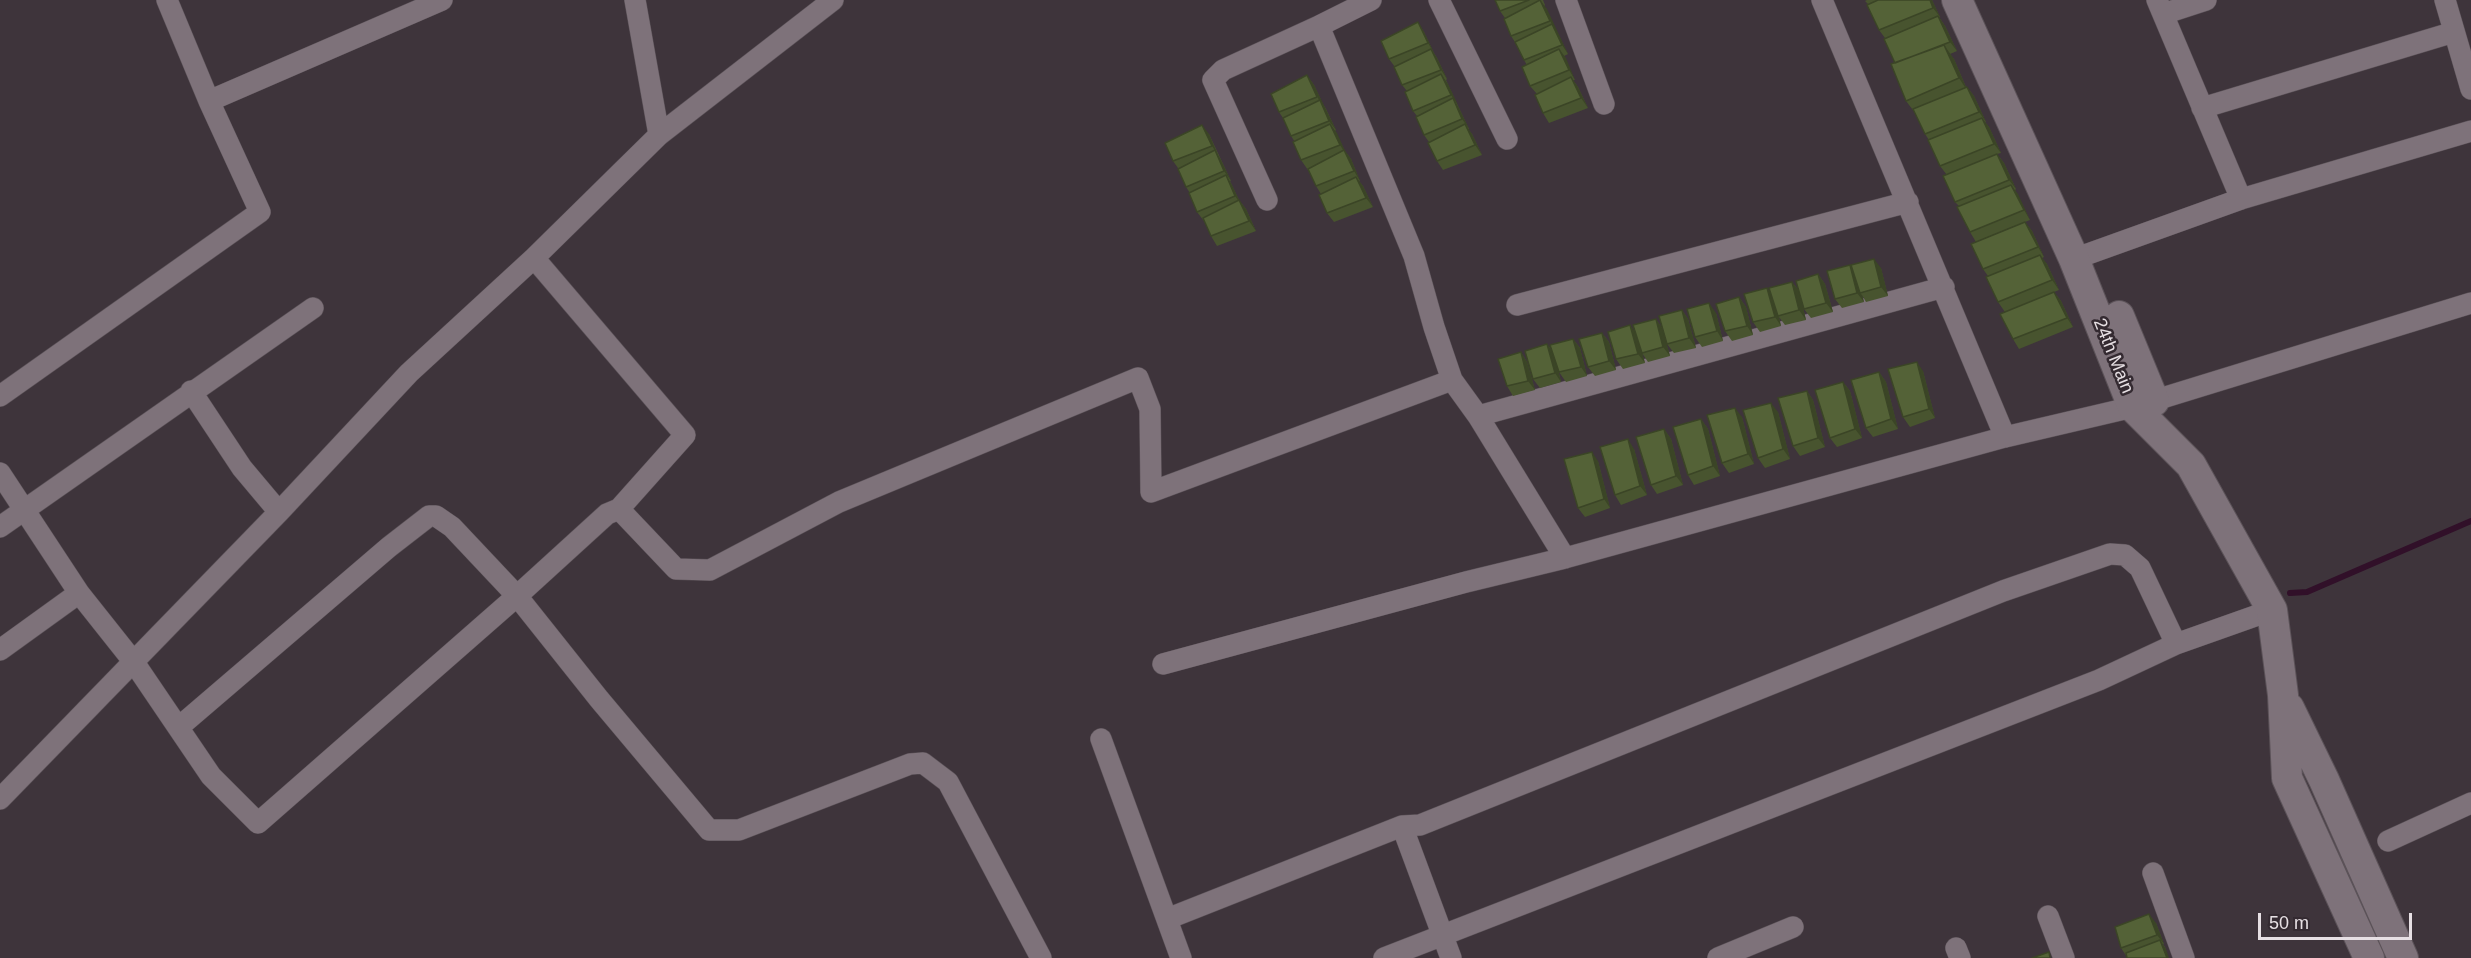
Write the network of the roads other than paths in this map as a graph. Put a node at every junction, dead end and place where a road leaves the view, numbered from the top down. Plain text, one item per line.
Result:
1 (442, 0) edge
2 (635, 0) edge
3 (833, 0) edge
4 (1371, 0) edge
5 (1439, 0) edge
6 (1566, 0) edge
7 (1822, 0) edge
8 (1957, 0) edge
9 (1980, 0) edge
10 (2206, 0) edge
11 (2445, 0) edge
12 (169, 1) edge
13 (2160, 7) edge
14 (1319, 27) junction
15 (2454, 32) junction
16 (2471, 89) edge
17 (209, 101) junction
18 (1604, 104) dead end
19 (2202, 108) junction
20 (2471, 131) edge
21 (659, 135) junction
22 (1507, 139) dead end
23 (2241, 199) junction
24 (1267, 200) dead end
25 (1908, 202) junction
26 (2083, 256) junction
27 (534, 258) junction
28 (1944, 287) junction
29 (2471, 303) edge
30 (1517, 305) dead end
31 (313, 308) dead end
32 (1452, 380) junction
33 (191, 391) junction
34 (0, 396) edge
35 (2144, 404) junction
36 (1478, 416) junction
37 (2005, 437) junction
38 (0, 473) edge
39 (619, 509) junction
40 (25, 510) junction
41 (279, 512) junction
42 (0, 527) edge
43 (1564, 558) junction
44 (79, 593) junction
45 (517, 596) junction
46 (2272, 610) junction
47 (2176, 644) junction
48 (0, 650) edge
49 (133, 661) junction
50 (1163, 664) dead end
51 (2283, 695) junction
52 (179, 727) junction
53 (1101, 739) dead end
54 (0, 799) edge
55 (2471, 803) edge
56 (1402, 826) junction
57 (2388, 841) dead end
58 (2153, 873) dead end
59 (2048, 916) dead end
60 (1167, 920) junction
61 (1793, 927) dead end
62 (1442, 934) junction
63 (1041, 958) edge
64 (1181, 958) edge
65 (1384, 958) edge
66 (1451, 958) edge
67 (1718, 958) edge
68 (2064, 958) edge
69 (2184, 958) edge
70 (2369, 958) edge
71 (2403, 958) edge

1 - 17 street
2 - 21 street
3 - 21 street
4 - 14 street
5 - 22 street
6 - 18 street
7 - 25 street
8 - 26 street, 24th Main
9 - 26 street
10 - 13 street
11 - 15 street
12 - 17 street
13 - 19 street
14 - 24 street
14 - 32 street
15 - 16 street
15 - 19 street
17 - 34 street
19 - 23 street
20 - 23 street
21 - 27 street
23 - 26 street
25 - 28 street
25 - 30 street
26 - 35 street, 24th Main
27 - 39 street
27 - 41 street
28 - 36 street
28 - 37 street
29 - 35 street
31 - 33 street
32 - 36 street
32 - 39 street
33 - 40 street
33 - 41 street
35 - 37 street
35 - 46 street, 24th Main
36 - 43 street
37 - 43 street
38 - 40 street
39 - 45 street
40 - 42 street
40 - 44 street
41 - 49 street
43 - 50 street
44 - 48 street
44 - 49 street
45 - 52 street
45 - 52 street
45 - 63 street
46 - 47 street
46 - 51 street, 24th Main
47 - 56 street
47 - 62 street
49 - 52 street
49 - 54 street
51 - 70 street
51 - 71 street
53 - 60 street
55 - 57 street
56 - 60 street
56 - 62 street
58 - 69 street
59 - 68 street
60 - 64 street
61 - 67 street
62 - 65 street
62 - 66 street

